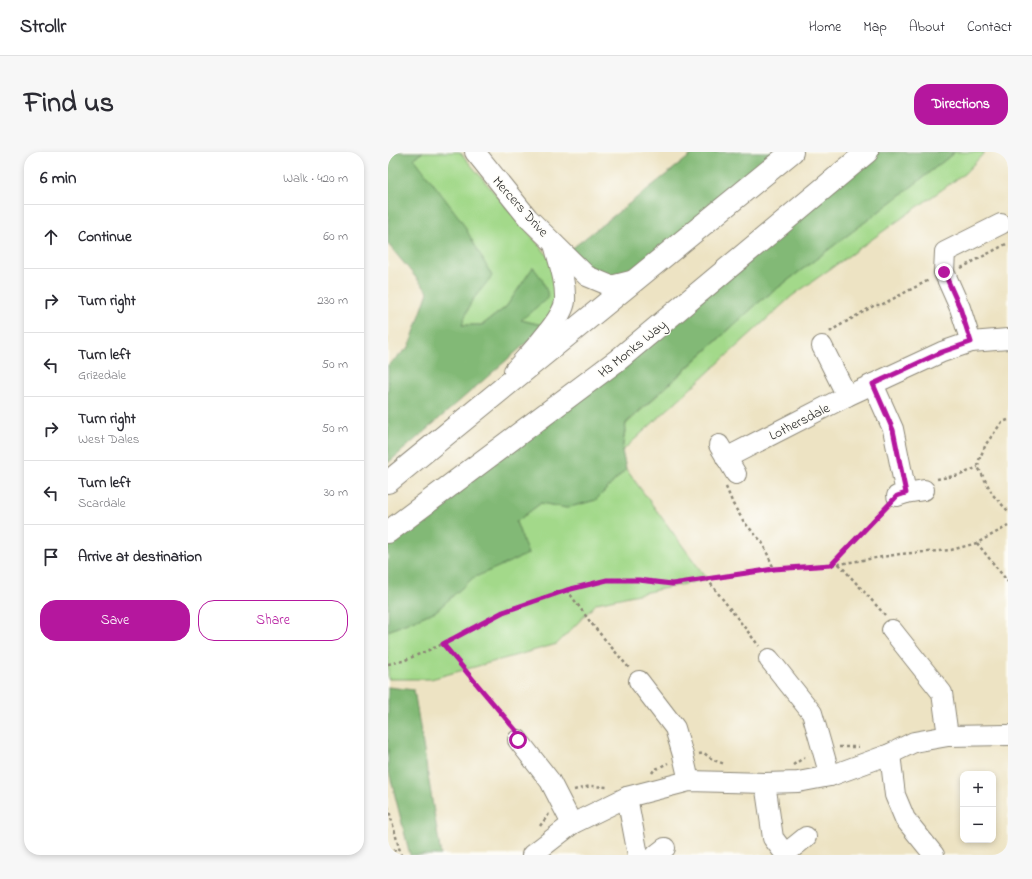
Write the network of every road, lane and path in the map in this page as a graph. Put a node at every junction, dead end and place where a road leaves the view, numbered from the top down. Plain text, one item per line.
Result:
1 (475, 152) edge
2 (792, 152) edge
3 (867, 152) edge
4 (1001, 224) dead end
5 (553, 242) junction
6 (1008, 243) edge
7 (945, 274) junction
8 (634, 280) junction
9 (1008, 339) edge
10 (971, 342) junction
11 (822, 346) joint
12 (873, 384) junction
13 (848, 396) junction
14 (488, 401) junction
15 (1008, 420) edge
16 (727, 466) joint
17 (978, 467) junction
18 (388, 482) edge
19 (909, 493) junction
20 (1008, 511) edge
21 (1008, 526) edge
22 (388, 532) edge
23 (977, 543) junction
24 (840, 564) junction
25 (831, 565) junction
26 (774, 569) junction
27 (707, 579) junction
28 (1008, 582) edge
29 (567, 590) junction
30 (892, 630) joint
31 (443, 644) junction
32 (770, 659) joint
33 (388, 664) edge
34 (640, 681) joint
35 (948, 736) junction
36 (1008, 736) edge
37 (518, 740) joint
38 (864, 746) dead end
39 (822, 748) junction
40 (890, 754) junction
41 (683, 755) junction
42 (728, 765) dead end
43 (790, 767) dead end
44 (651, 775) dead end
45 (830, 776) junction
46 (689, 781) junction
47 (765, 783) junction
48 (608, 787) dead end
49 (627, 797) junction
50 (559, 799) junction
51 (388, 807) edge
52 (572, 824) junction
53 (538, 828) dead end
54 (806, 837) dead end
55 (399, 849) junction
56 (388, 853) edge
57 (786, 854) edge
58 (401, 855) edge
59 (532, 855) edge
60 (638, 855) edge
61 (934, 855) edge

1 - 5 street, Mercers Drive
2 - 8 main road
3 - 22 main road, H3 Monks Way
4 - 7 street
5 - 8 street, Mercers Drive
5 - 14 street
6 - 7 path
7 - 10 street
7 - 11 path
8 - 14 main road
9 - 10 street, Lothersdale
10 - 12 street, Lothersdale
11 - 13 street
12 - 13 street, Lothersdale
12 - 19 street
13 - 16 street, Lothersdale
14 - 18 main road
15 - 17 path
16 - 26 path
17 - 19 path
17 - 20 path
19 - 25 path
21 - 23 path
23 - 24 path
23 - 28 path
24 - 25 path
24 - 30 path
25 - 26 path
26 - 27 path
27 - 29 path
27 - 32 path
29 - 31 path
29 - 34 path
30 - 35 street
31 - 33 path
31 - 37 path
32 - 39 street
34 - 41 street
35 - 36 street
35 - 40 street
37 - 50 street
38 - 39 path
39 - 43 path
39 - 45 street
40 - 45 street
40 - 61 street
41 - 42 path
41 - 44 path
41 - 46 street
45 - 47 street
46 - 47 street
46 - 49 street
47 - 57 street
48 - 50 path
49 - 52 street
49 - 60 street
50 - 52 street
50 - 53 path
51 - 55 path
52 - 59 street
54 - 57 street
55 - 56 path
55 - 58 path

